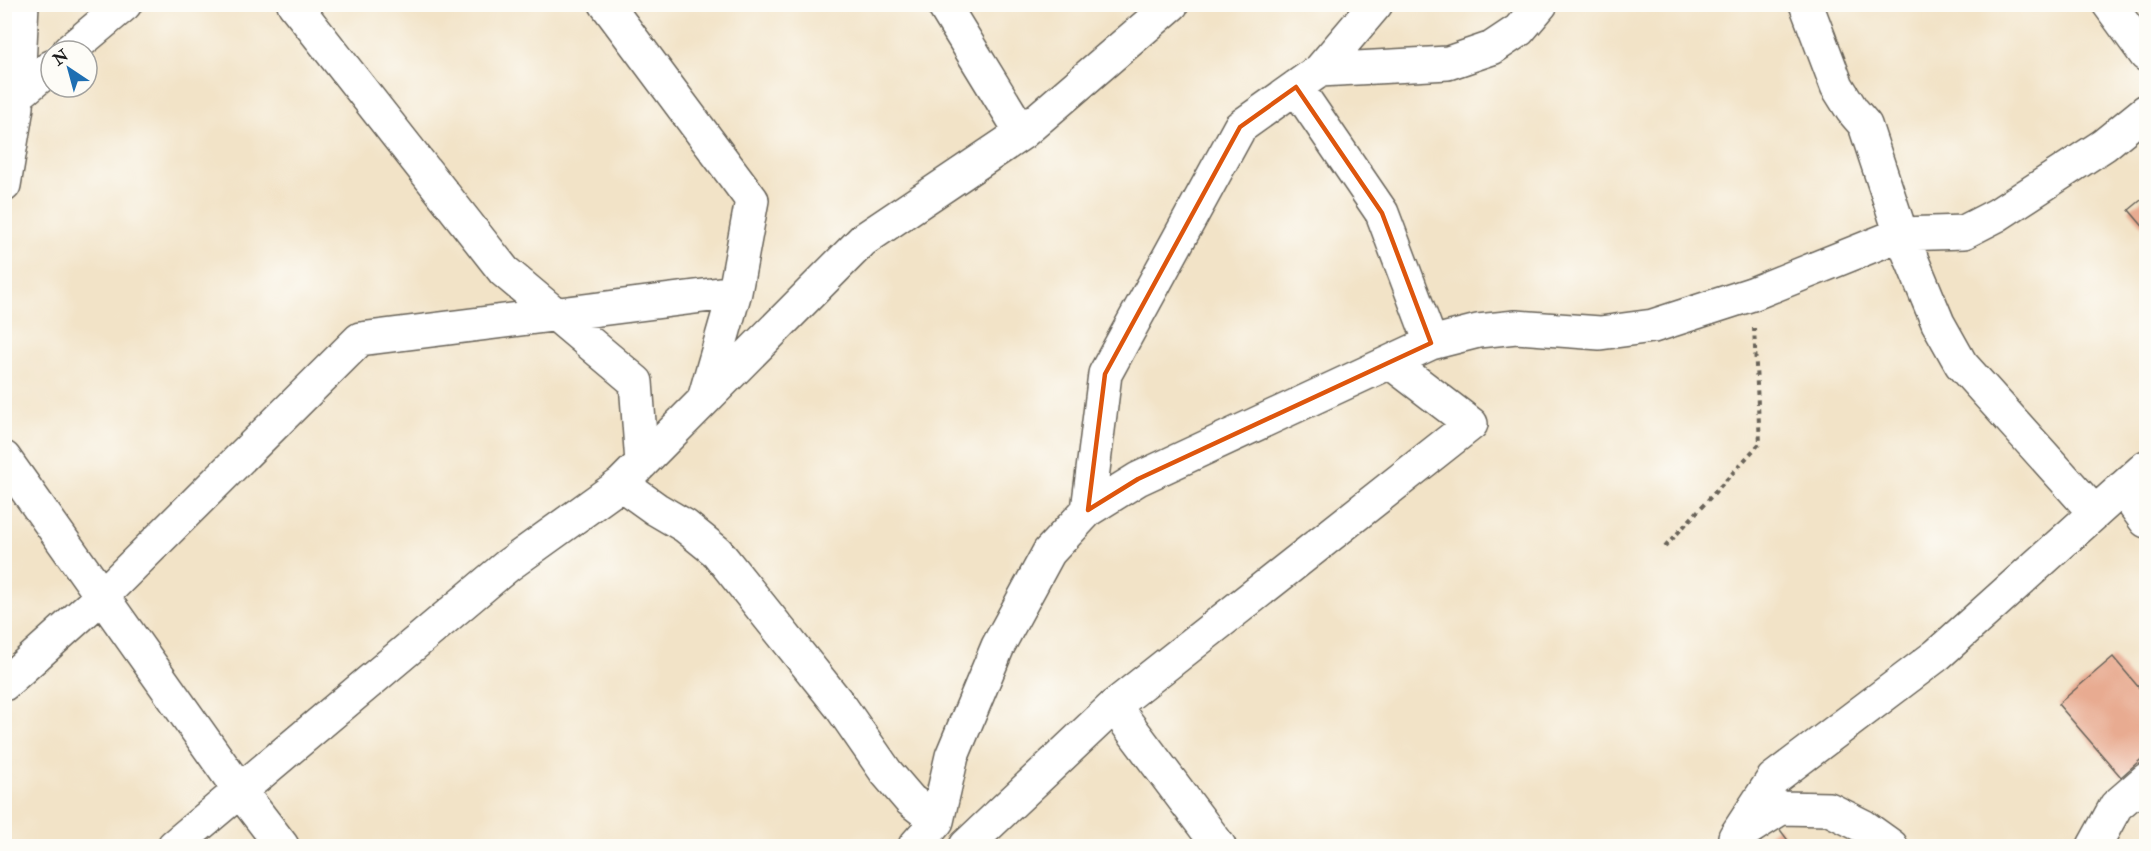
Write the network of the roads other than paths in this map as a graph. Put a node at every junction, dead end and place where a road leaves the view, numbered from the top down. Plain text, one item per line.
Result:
1 (22, 4) edge
2 (125, 4) edge
3 (294, 4) edge
4 (606, 4) edge
5 (943, 4) edge
6 (1172, 4) edge
7 (1376, 4) edge
8 (1541, 4) edge
9 (1806, 4) edge
10 (2109, 4) edge
11 (83, 39) edge
12 (2146, 56) edge
13 (39, 76) edge
14 (1308, 79) junction
15 (11, 100) edge
16 (2146, 111) edge
17 (1022, 133) junction
18 (4, 185) edge
19 (1900, 234) junction
20 (735, 292) junction
21 (554, 313) junction
22 (1431, 343) junction
23 (1390, 362) junction
24 (703, 401) junction
25 (4, 458) edge
26 (2146, 467) edge
27 (631, 473) junction
28 (2122, 489) junction
29 (1088, 510) junction
30 (2095, 513) junction
31 (2146, 521) edge
32 (102, 596) junction
33 (4, 684) edge
34 (1114, 706) junction
35 (2146, 780) edge
36 (240, 790) junction
37 (937, 821) junction
38 (1728, 842) edge
39 (174, 846) edge
40 (282, 846) edge
41 (915, 846) edge
42 (966, 846) edge
43 (1219, 846) edge
44 (1891, 846) edge
45 (2094, 846) edge

1 - 15 street
2 - 11 street
3 - 21 street
4 - 20 street
5 - 17 street
6 - 17 street
7 - 14 street
8 - 14 street
9 - 19 street
10 - 12 street
13 - 15 street
14 - 22 street
14 - 29 street
15 - 18 street
16 - 19 street
17 - 24 street
19 - 22 street
19 - 30 street
20 - 21 street
20 - 24 street
21 - 27 street
21 - 32 street
22 - 23 street
23 - 29 street
23 - 34 street
24 - 27 street
25 - 32 street
26 - 28 street
27 - 36 street
27 - 37 street
28 - 30 street
28 - 31 street
29 - 37 street
30 - 38 street
32 - 33 street
32 - 36 street
34 - 42 street
34 - 43 street
35 - 45 street
36 - 39 street
36 - 40 street
37 - 41 street
38 - 44 street

